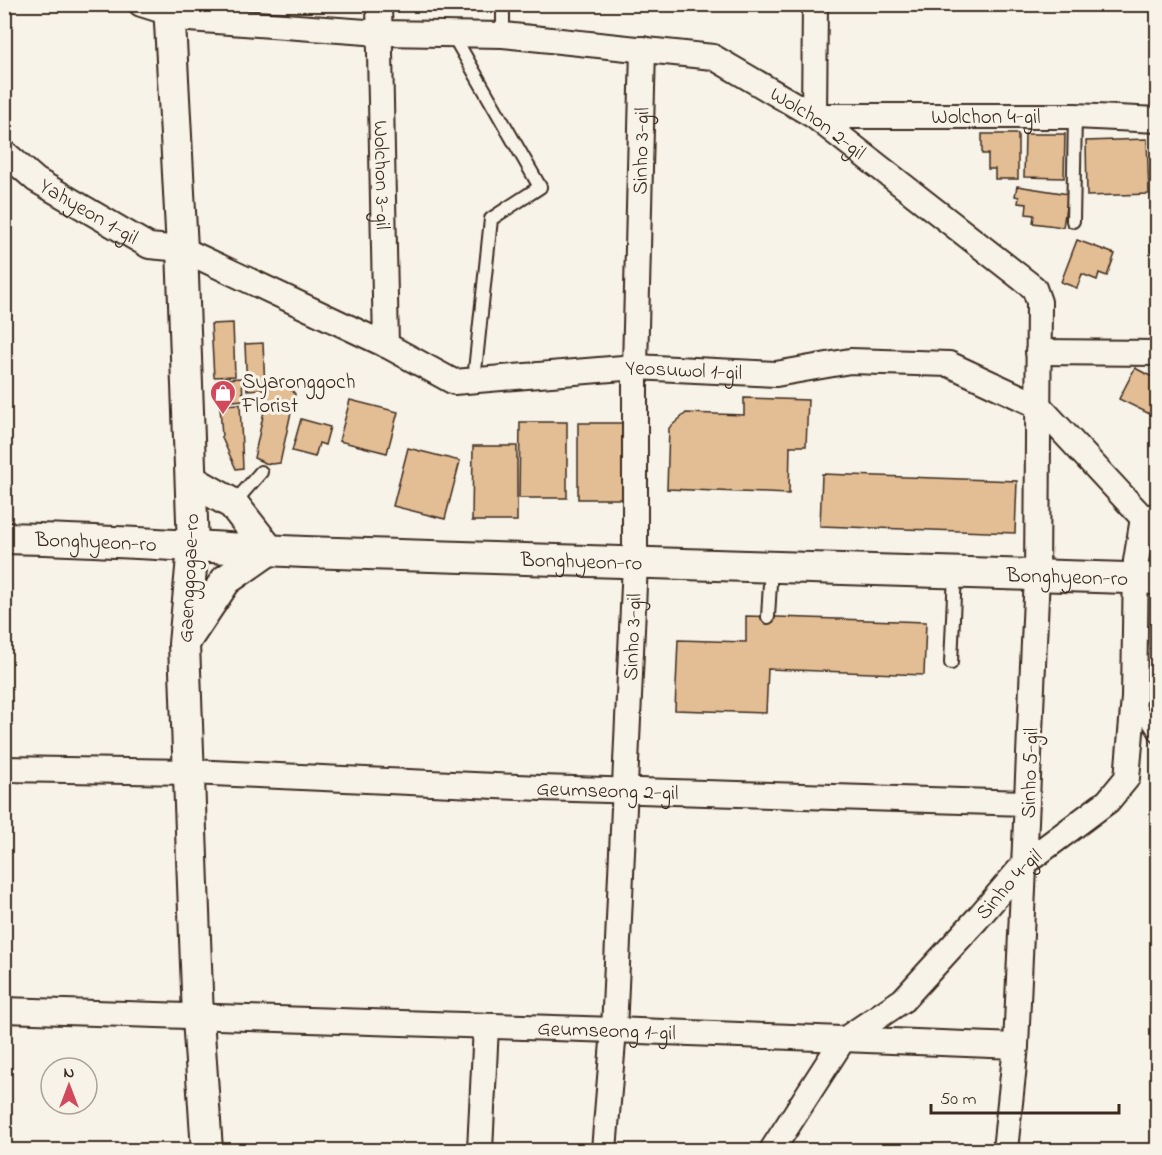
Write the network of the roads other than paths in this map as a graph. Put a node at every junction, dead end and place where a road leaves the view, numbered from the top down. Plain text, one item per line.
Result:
1 (141, 4) edge
2 (379, 4) edge
3 (502, 4) edge
4 (815, 4) edge
5 (169, 8) edge
6 (380, 33) junction
7 (453, 35) junction
8 (503, 36) junction
9 (643, 49) junction
10 (814, 116) junction
11 (1075, 116) junction
12 (1158, 120) edge
13 (4, 152) edge
14 (4, 176) edge
15 (36, 180) junction
16 (1073, 221) dead end
17 (182, 249) junction
18 (386, 345) junction
19 (1038, 352) junction
20 (1158, 353) edge
21 (635, 367) junction
22 (474, 380) junction
23 (1039, 406) junction
24 (261, 472) dead end
25 (191, 480) junction
26 (232, 504) junction
27 (1150, 517) edge
28 (4, 538) edge
29 (193, 547) junction
30 (269, 550) junction
31 (635, 563) junction
32 (771, 567) junction
33 (956, 573) junction
34 (1037, 574) junction
35 (1146, 579) edge
36 (768, 617) dead end
37 (184, 644) junction
38 (951, 663) dead end
39 (1134, 698) junction
40 (1158, 737) edge
41 (4, 769) edge
42 (190, 772) junction
43 (626, 790) junction
44 (1028, 802) junction
45 (1025, 863) junction
46 (4, 1010) edge
47 (198, 1018) junction
48 (486, 1026) junction
49 (614, 1030) junction
50 (842, 1041) junction
51 (1016, 1046) junction
52 (207, 1150) edge
53 (480, 1150) edge
54 (604, 1150) edge
55 (772, 1150) edge
56 (1005, 1150) edge

1 - 5 street, Wolchon 2-gil
2 - 6 street, Wolchon 3-gil
3 - 8 lane
4 - 10 street
5 - 6 street, Wolchon 2-gil
5 - 17 street, Gaenggogae-ro
6 - 7 street, Wolchon 2-gil
6 - 18 street, Wolchon 3-gil
7 - 8 street, Wolchon 2-gil
7 - 22 lane
8 - 9 street, Wolchon 2-gil
9 - 10 street, Wolchon 2-gil
9 - 21 street, Sinho 3-gil
10 - 11 street, Wolchon 4-gil
10 - 19 street, Wolchon 2-gil
11 - 12 street, Wolchon 4-gil
11 - 16 lane
13 - 15 street, Yahyeon 1-gil
14 - 15 street
15 - 17 street, Yahyeon 1-gil
17 - 18 street, Yeosuwol 1-gil
17 - 25 street, Gaenggogae-ro
18 - 22 street, Yeosuwol 1-gil
19 - 20 street
19 - 23 street, Wolchon 2-gil
21 - 22 street, Yeosuwol 1-gil
21 - 23 street, Yeosuwol 1-gil
21 - 31 street, Sinho 3-gil
23 - 27 street, Yeosuwol 1-gil
23 - 34 street, Sinho 5-gil
24 - 26 lane
25 - 26 street
25 - 29 street, Gaenggogae-ro
26 - 30 street
27 - 35 street, Sinho 4-gil
28 - 29 street, Bonghyeon-ro
29 - 30 street, Bonghyeon-ro
29 - 37 street, Gaenggogae-ro
30 - 31 street, Bonghyeon-ro
30 - 37 street
31 - 32 street, Bonghyeon-ro
31 - 43 street, Sinho 3-gil
32 - 33 street, Bonghyeon-ro
32 - 36 lane
33 - 34 street, Bonghyeon-ro
33 - 38 lane
34 - 35 street, Bonghyeon-ro
34 - 44 street, Sinho 5-gil
35 - 39 street, Sinho 4-gil
37 - 42 street, Gaenggogae-ro
39 - 40 lane
39 - 45 street, Sinho 4-gil
41 - 42 street, Geumseong 2-gil
42 - 43 street, Geumseong 2-gil
42 - 47 street, Gaenggogae-ro
43 - 44 street, Geumseong 2-gil
43 - 49 street, Sinho 3-gil
44 - 45 street, Sinho 5-gil
45 - 50 street, Sinho 4-gil
45 - 51 street, Sinho 5-gil
46 - 47 street, Geumseong 1-gil
47 - 48 street, Geumseong 1-gil
47 - 52 street, Gaenggogae-ro
48 - 49 street, Geumseong 1-gil
48 - 53 street
49 - 50 street, Geumseong 1-gil
49 - 54 street, Sinho 3-gil
50 - 51 street, Geumseong 1-gil
50 - 55 street, Sinho 4-gil
51 - 56 street, Sinho 5-gil

